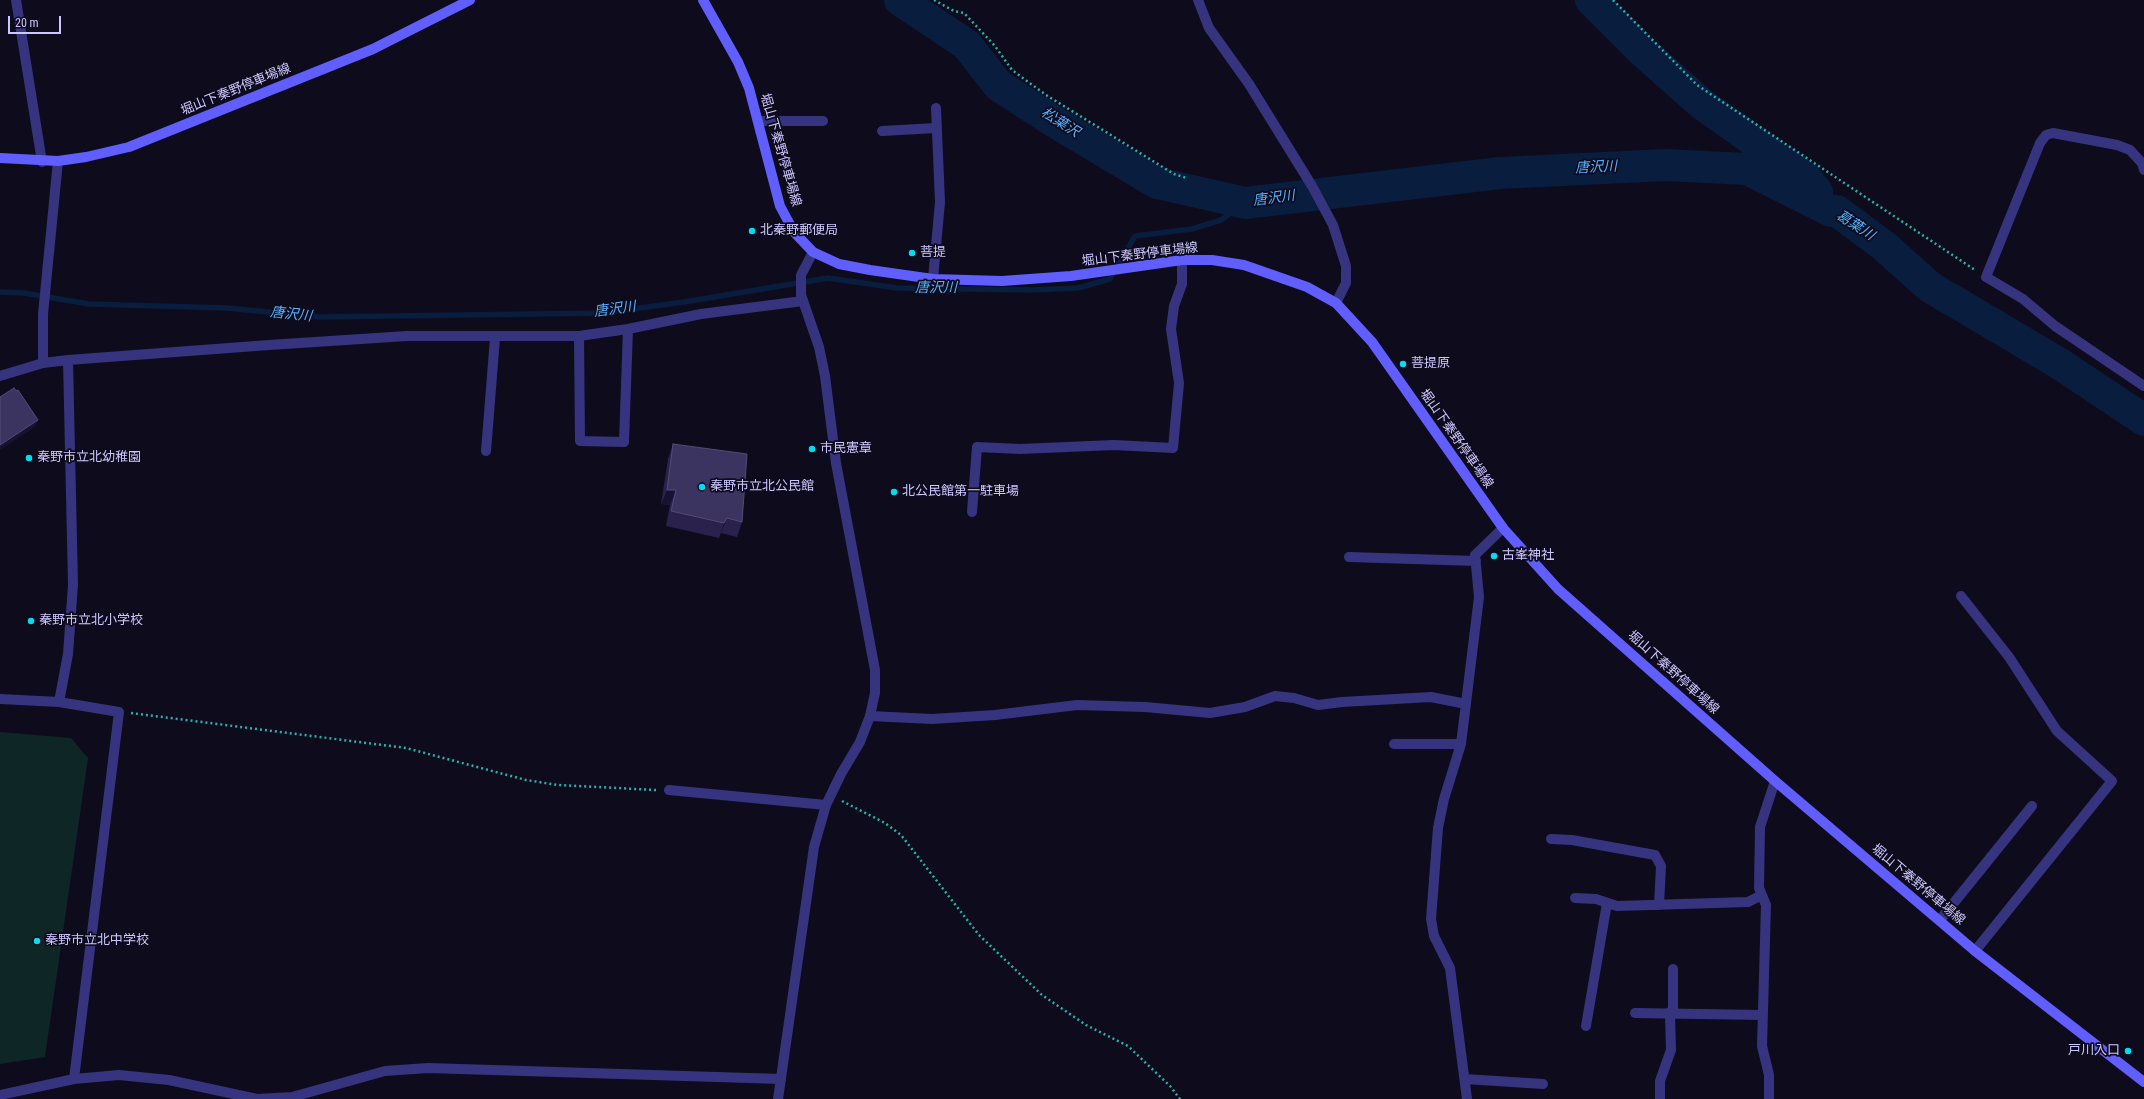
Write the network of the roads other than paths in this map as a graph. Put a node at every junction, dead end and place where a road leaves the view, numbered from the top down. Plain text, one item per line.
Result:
1 (16, 0) edge
2 (470, 0) edge
3 (703, 0) edge
4 (1198, 0) edge
5 (936, 108) dead end
6 (759, 121) junction
7 (823, 121) dead end
8 (936, 128) junction
9 (882, 131) dead end
10 (0, 158) edge
11 (58, 161) junction
12 (42, 162) junction
13 (2144, 170) edge
14 (813, 252) junction
15 (1182, 260) junction
16 (933, 279) junction
17 (802, 298) junction
18 (1336, 303) junction
19 (628, 329) junction
20 (579, 336) junction
21 (494, 338) junction
22 (68, 360) junction
23 (43, 364) junction
24 (0, 376) edge
25 (2144, 386) edge
26 (486, 451) dead end
27 (972, 512) dead end
28 (1504, 528) junction
29 (1350, 557) dead end
30 (1476, 561) junction
31 (1961, 596) dead end
32 (0, 699) edge
33 (59, 702) junction
34 (1466, 704) junction
35 (870, 716) junction
36 (1394, 744) dead end
37 (1461, 744) junction
38 (1775, 781) junction
39 (669, 790) road end
40 (828, 801) junction
41 (2032, 806) dead end
42 (1551, 838) dead end
43 (1762, 895) junction
44 (1575, 898) dead end
45 (1607, 903) junction
46 (1659, 905) junction
47 (1940, 920) junction
48 (1975, 951) junction
49 (1673, 969) dead end
50 (1635, 1013) dead end
51 (1670, 1014) junction
52 (1763, 1015) junction
53 (1586, 1026) dead end
54 (74, 1079) junction
55 (781, 1079) junction
56 (1465, 1079) junction
57 (2144, 1082) edge
58 (1543, 1084) dead end
59 (0, 1094) edge
60 (778, 1099) edge
61 (1467, 1099) edge
62 (1660, 1099) edge
63 (1769, 1099) edge

1 - 12 street
2 - 11 main road, 堀山下秦野停車場線
3 - 6 main road, 堀山下秦野停車場線
4 - 18 street
5 - 8 street
6 - 7 street
6 - 14 main road, 堀山下秦野停車場線
8 - 9 street
8 - 16 street
10 - 12 main road, 堀山下秦野停車場線
11 - 12 main road, 堀山下秦野停車場線
11 - 23 street
13 - 25 street
14 - 16 main road, 堀山下秦野停車場線
14 - 17 street
15 - 16 main road, 堀山下秦野停車場線
15 - 18 main road, 堀山下秦野停車場線
15 - 27 street
17 - 19 street
17 - 35 street
18 - 28 main road, 堀山下秦野停車場線
19 - 20 street
19 - 20 street
20 - 21 street
21 - 22 street
21 - 26 street
22 - 23 street
22 - 33 street
23 - 24 street
28 - 30 street
28 - 38 main road, 堀山下秦野停車場線
29 - 30 street
30 - 34 street
31 - 48 street
32 - 33 street
33 - 54 street
34 - 35 street
34 - 37 street
35 - 40 street
36 - 37 street
37 - 56 street
38 - 43 street
38 - 47 main road, 堀山下秦野停車場線
39 - 40 street
40 - 55 street
41 - 47 street
42 - 46 street
43 - 46 street
43 - 52 street
44 - 45 street
45 - 46 street
45 - 53 street
47 - 48 main road, 堀山下秦野停車場線
48 - 57 main road, 堀山下秦野停車場線
49 - 51 street
50 - 51 street
51 - 52 street
51 - 62 street
52 - 63 street
54 - 55 street
54 - 59 street
55 - 60 street
56 - 58 street
56 - 61 street

